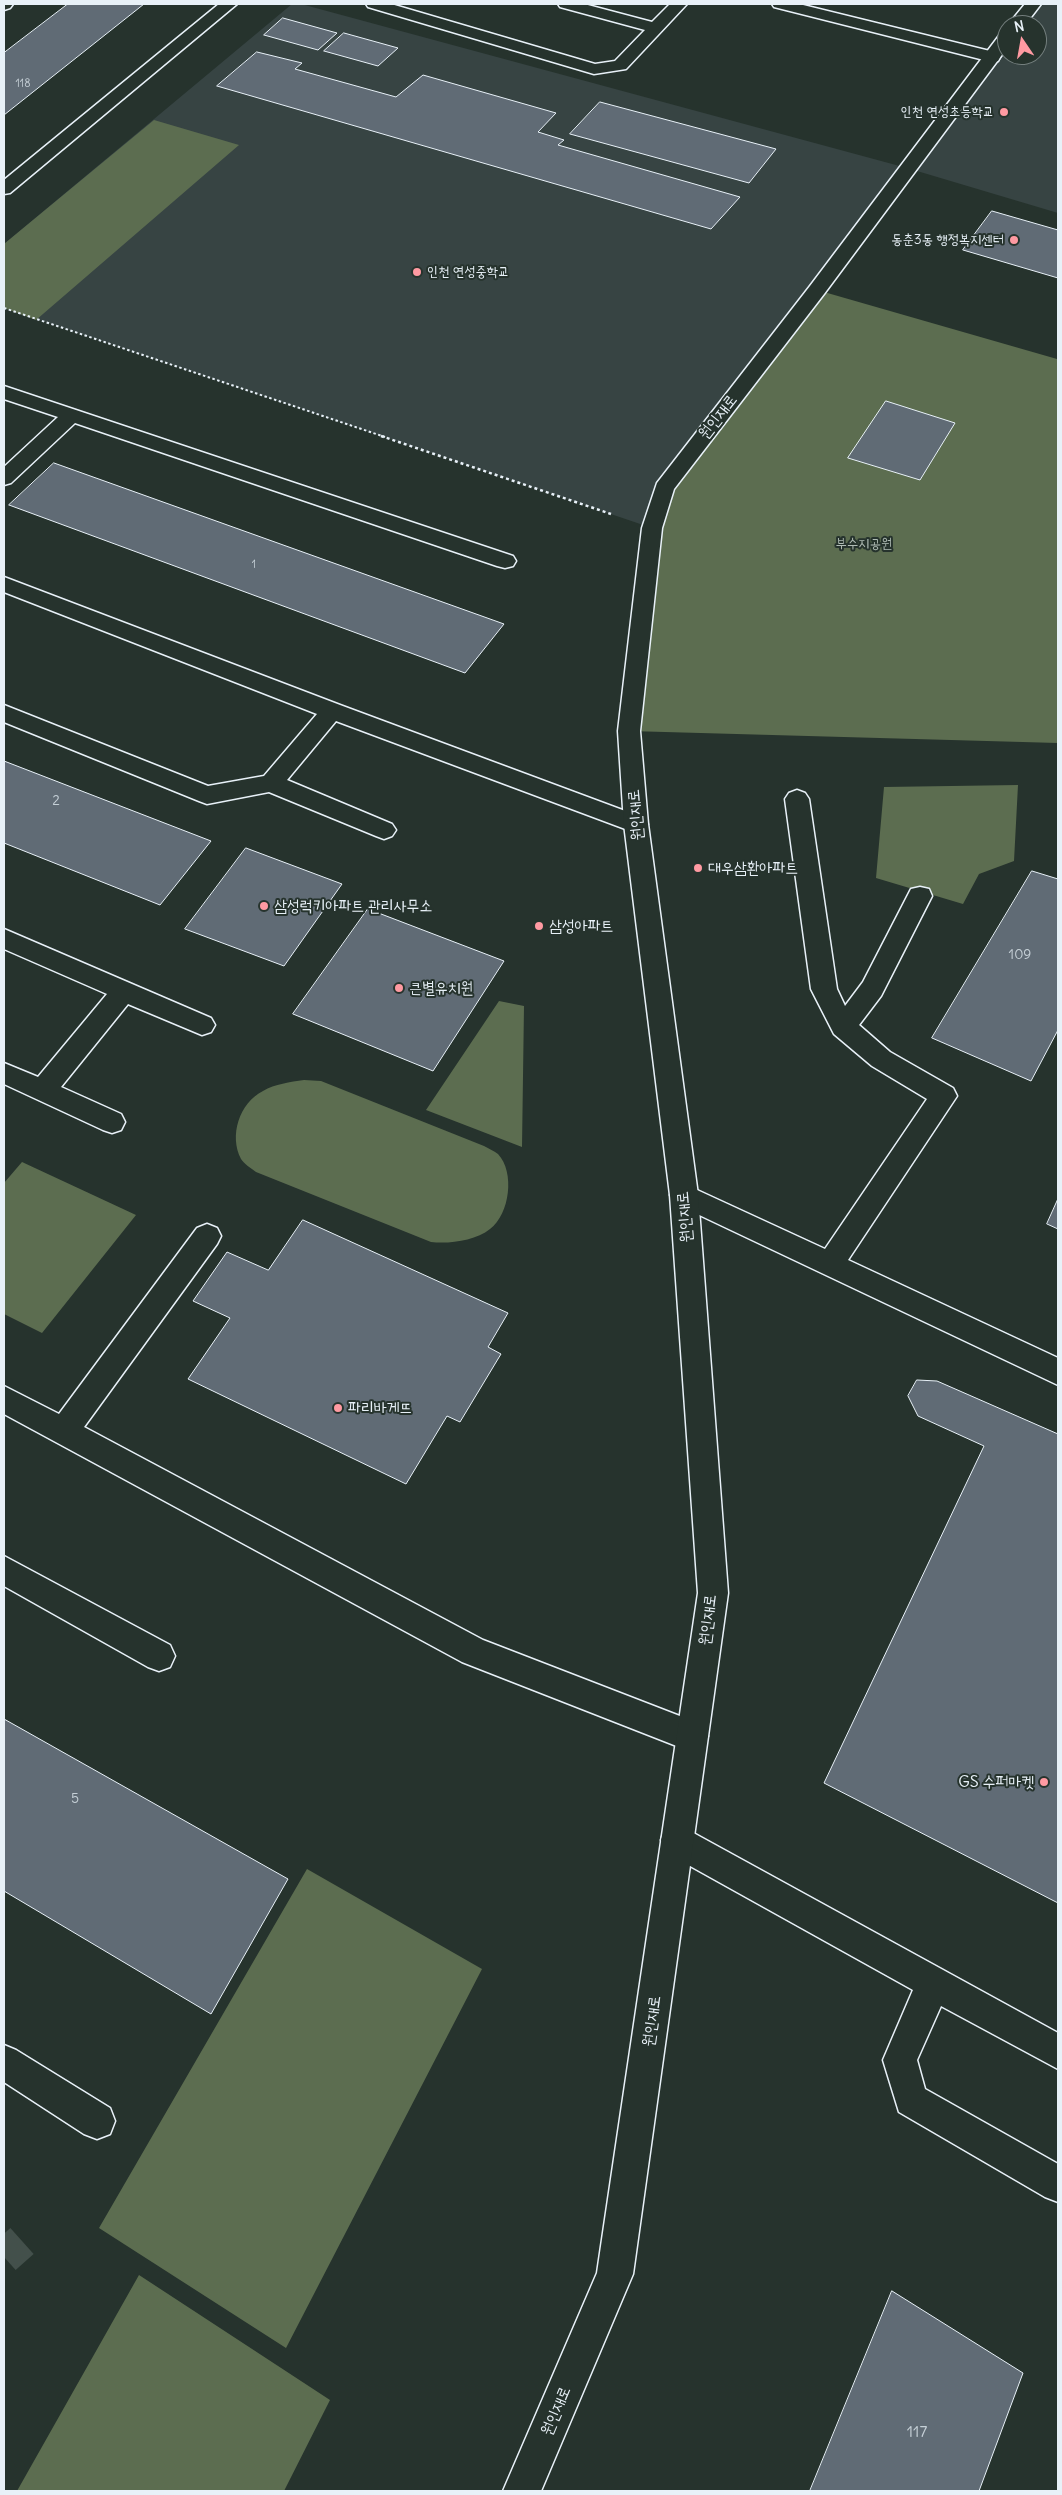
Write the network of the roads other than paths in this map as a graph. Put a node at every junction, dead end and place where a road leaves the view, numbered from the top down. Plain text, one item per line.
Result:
1 (229, 4) edge
2 (374, 4) edge
3 (566, 4) edge
4 (679, 4) edge
5 (780, 4) edge
6 (1033, 4) edge
7 (1024, 15) edge
8 (656, 28) junction
9 (997, 47) edge
10 (997, 50) edge
11 (4, 189) edge
12 (4, 392) edge
13 (72, 415) junction
14 (4, 478) edge
15 (505, 561) dead end
16 (4, 584) edge
17 (332, 710) junction
18 (4, 713) edge
19 (271, 783) junction
20 (797, 799) dead end
21 (636, 824) junction
22 (384, 830) dead end
23 (920, 896) dead end
24 (4, 939) edge
25 (124, 991) junction
26 (202, 1025) dead end
27 (843, 1027) junction
28 (4, 1073) edge
29 (42, 1091) junction
30 (112, 1122) dead end
31 (684, 1195) junction
32 (207, 1236) dead end
33 (830, 1264) junction
34 (1058, 1372) edge
35 (4, 1399) edge
36 (64, 1430) junction
37 (4, 1570) edge
38 (160, 1656) dead end
39 (692, 1736) junction
40 (677, 1840) junction
41 (933, 1983) junction
42 (1058, 2052) edge
43 (4, 2062) edge
44 (97, 2121) dead end
45 (1058, 2184) edge
46 (522, 2491) edge

1 - 11 main road
2 - 8 main road
3 - 8 main road
4 - 8 main road
5 - 9 main road
6 - 7 main road
10 - 21 main road, 원인재로
12 - 13 main road
13 - 14 main road
13 - 15 main road
16 - 17 main road
17 - 19 main road
17 - 21 main road
18 - 19 main road
19 - 22 main road
20 - 27 main road
21 - 31 main road, 원인재로
23 - 27 main road
24 - 25 main road
25 - 26 main road
25 - 29 main road
27 - 33 main road
28 - 29 main road
29 - 30 main road
31 - 33 main road
31 - 39 main road, 원인재로
32 - 36 main road
33 - 34 main road
35 - 36 main road
36 - 39 main road
37 - 38 main road
39 - 40 main road, 원인재로
40 - 41 main road
40 - 46 main road, 원인재로
41 - 42 main road
41 - 45 main road
43 - 44 main road

